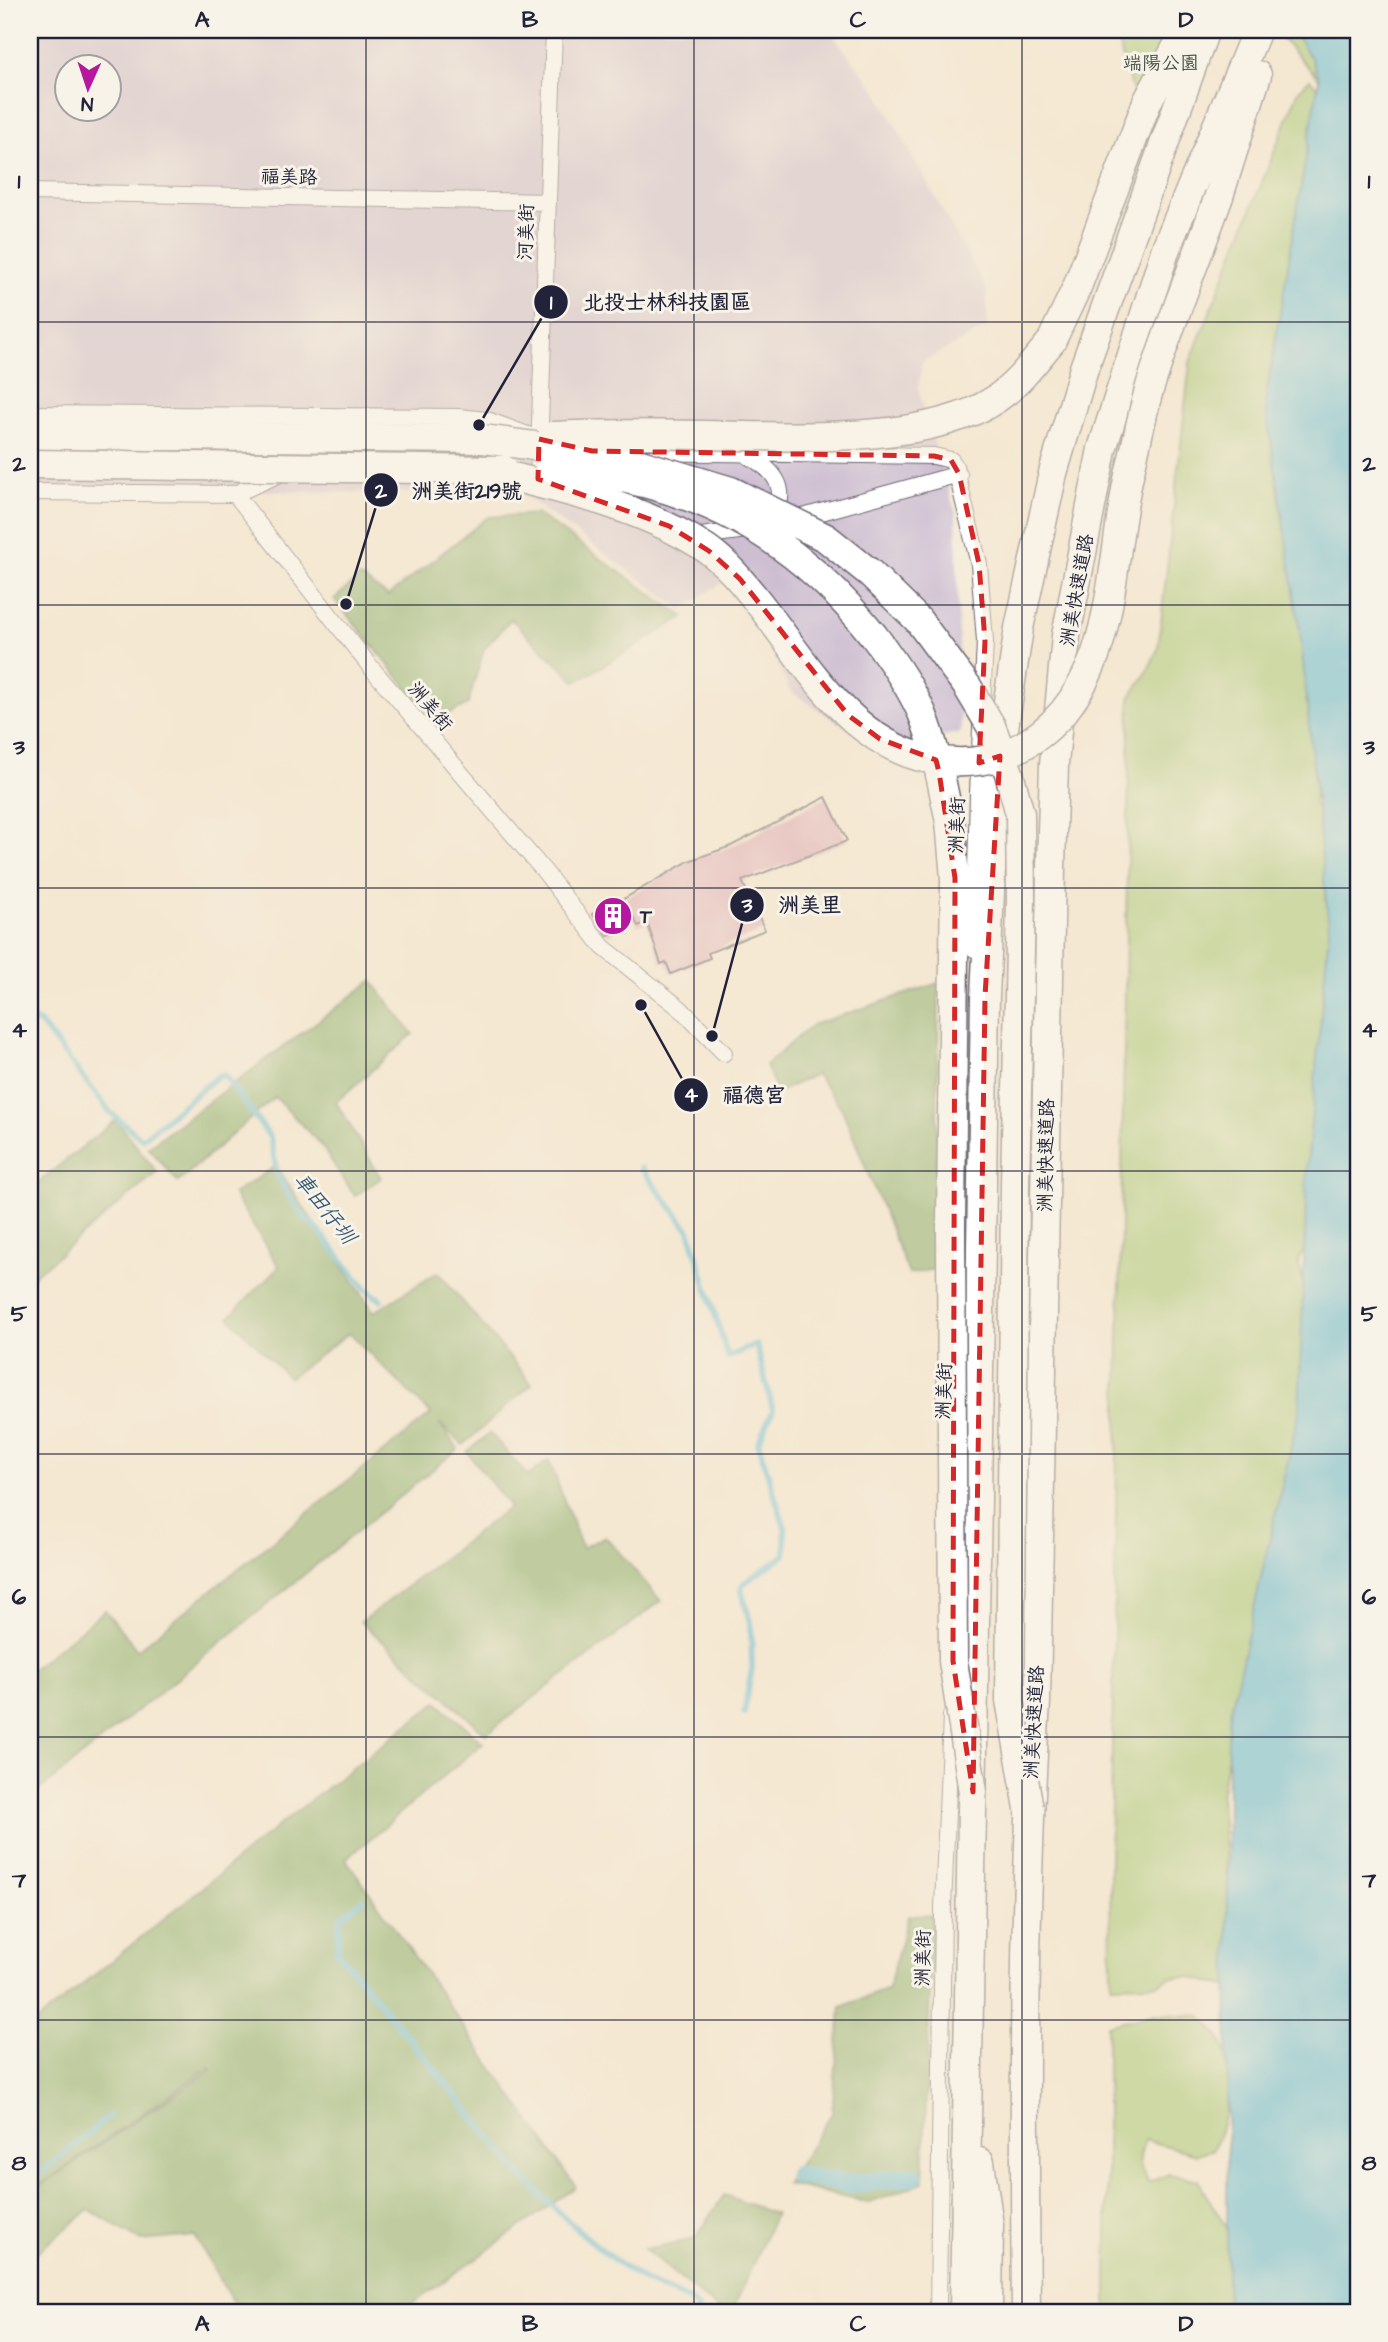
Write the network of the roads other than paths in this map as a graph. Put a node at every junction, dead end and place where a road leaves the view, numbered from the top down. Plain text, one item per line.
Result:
1 (554, 30) edge
2 (1186, 30) edge
3 (1205, 30) edge
4 (1258, 30) edge
5 (1271, 30) edge
6 (30, 192) edge
7 (547, 202) junction
8 (30, 414) edge
9 (30, 435) edge
10 (483, 439) junction
11 (539, 439) junction
12 (745, 454) junction
13 (30, 464) edge
14 (484, 470) junction
15 (959, 474) junction
16 (537, 479) junction
17 (30, 492) edge
18 (235, 495) junction
19 (764, 527) junction
20 (724, 1053) dead end
21 (973, 1792) junction
22 (1029, 1808) junction
23 (968, 2066) junction
24 (1024, 2151) junction
25 (938, 2312) edge
26 (964, 2312) edge
27 (988, 2312) edge
28 (1005, 2312) edge
29 (1026, 2312) edge

1 - 7 street, 河美街
2 - 10 highway, bridge
3 - 21 highway, bridge
4 - 22 highway, 洲美快速道路, bridge
5 - 14 highway, bridge
6 - 7 street, 福美路
7 - 11 street, 河美街
8 - 11 street
9 - 10 highway
10 - 22 highway, bridge
11 - 12 street
11 - 16 street, 河美街
12 - 15 street
12 - 19 street
13 - 14 highway, bridge
14 - 21 highway, bridge
15 - 19 street
15 - 25 street, 洲美街
16 - 18 street
16 - 19 street
17 - 18 street
18 - 20 street, 洲美街
21 - 23 highway
22 - 24 highway, 洲美快速道路
23 - 26 highway
23 - 27 highway
24 - 28 highway
24 - 29 highway, 洲美快速道路

